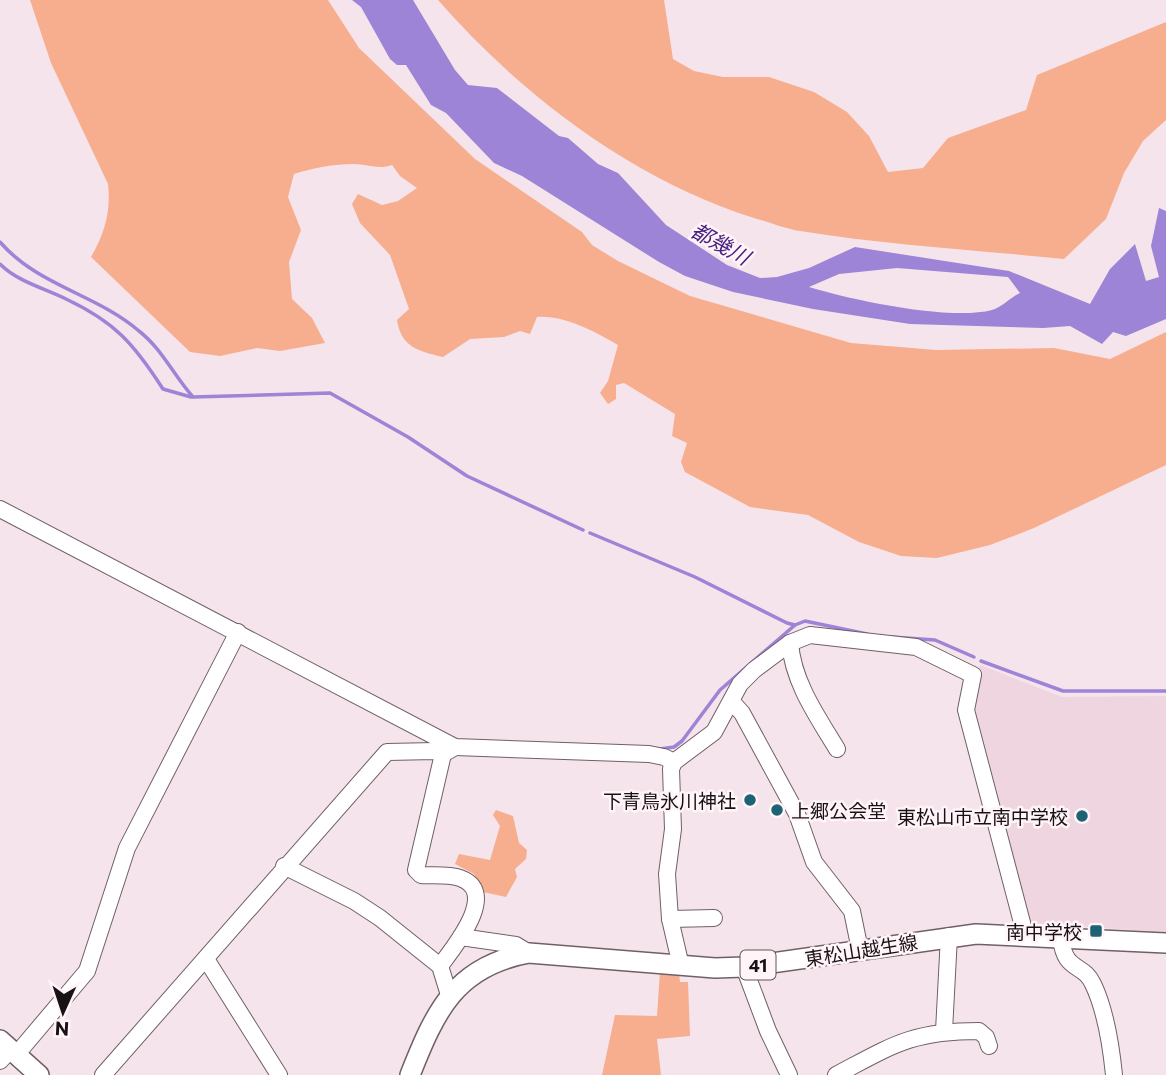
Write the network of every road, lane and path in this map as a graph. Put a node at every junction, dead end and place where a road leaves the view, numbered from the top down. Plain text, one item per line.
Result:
1 (0, 509) edge
2 (237, 632) junction
3 (789, 643) junction
4 (732, 702) junction
5 (837, 749) dead end
6 (449, 750) junction
7 (674, 762) junction
8 (284, 866) junction
9 (714, 918) dead end
10 (670, 919) junction
11 (1025, 934) junction
12 (949, 936) junction
13 (461, 937) junction
14 (1061, 937) junction
15 (1166, 943) edge
16 (860, 950) junction
17 (529, 953) junction
18 (206, 959) junction
19 (440, 966) junction
20 (681, 966) junction
21 (744, 967) junction
22 (449, 995) junction
23 (944, 1031) junction
24 (989, 1046) dead end
25 (7, 1051) edge
26 (39, 1075) edge
27 (103, 1075) edge
28 (279, 1075) edge
29 (410, 1075) edge
30 (789, 1075) edge
31 (836, 1075) edge
32 (1114, 1075) edge

1 - 2 street
2 - 6 street
2 - 25 street
3 - 4 street
3 - 5 street
3 - 11 street
4 - 7 street
4 - 16 street
6 - 7 street
6 - 8 street
6 - 13 street
7 - 10 street
8 - 18 street
8 - 19 street
9 - 10 street
10 - 20 street
11 - 12 main road, 東松山越生線 / 41
11 - 14 main road, 東松山越生線 / 41
12 - 16 main road, 東松山越生線 / 41
12 - 23 street
13 - 17 street
13 - 19 street
14 - 15 main road, 東松山越生線 / 41
14 - 32 street
16 - 21 main road, 東松山越生線 / 41
17 - 20 main road, 東松山越生線 / 41
17 - 22 main road, 東松山越生線 / 41
18 - 27 street
18 - 28 street
19 - 22 street
20 - 21 main road, 東松山越生線 / 41
21 - 30 street
22 - 29 main road, 東松山越生線 / 41
23 - 24 street
23 - 31 street
25 - 26 main road

